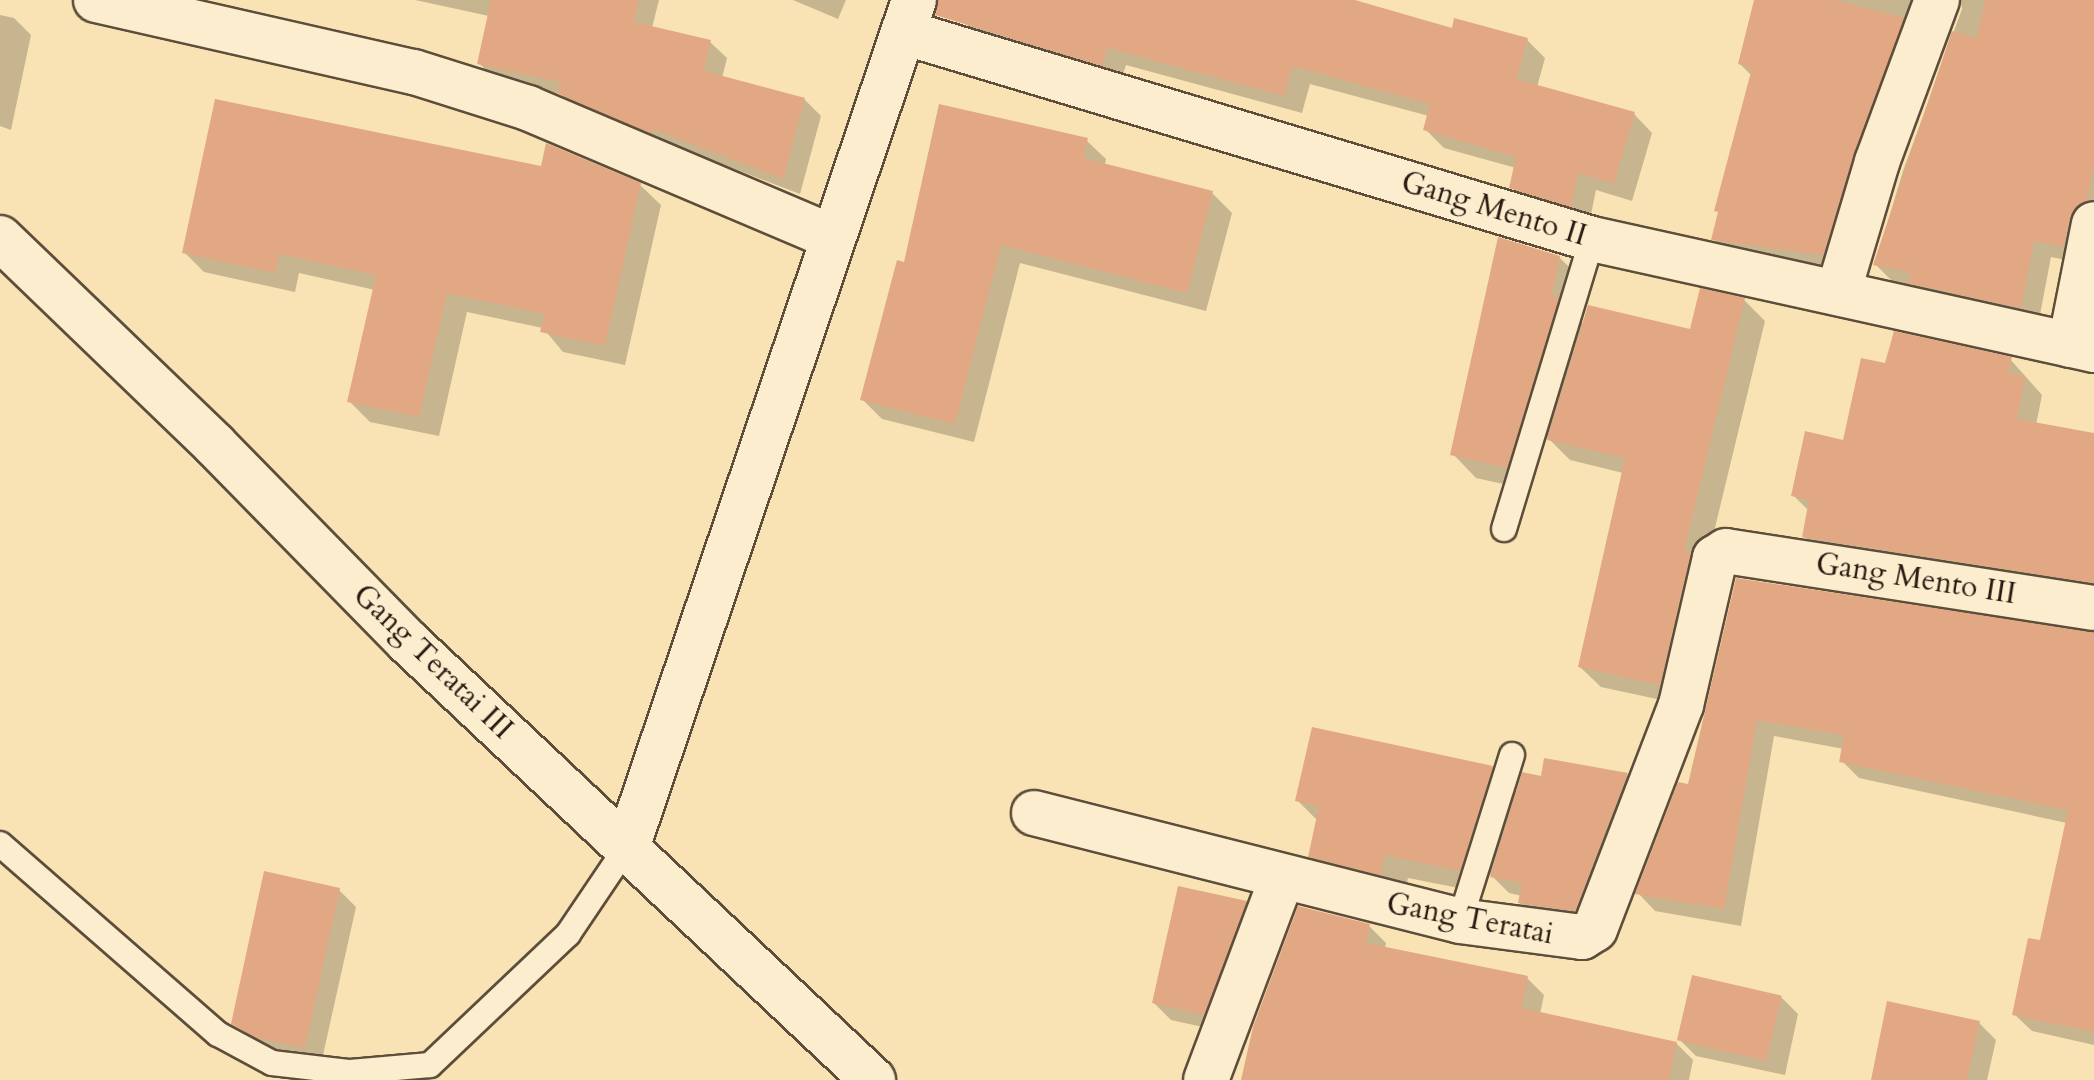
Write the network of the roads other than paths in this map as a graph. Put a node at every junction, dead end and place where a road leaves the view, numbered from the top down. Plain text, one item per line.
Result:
1 (96, 0) edge
2 (1937, 0) edge
3 (908, 16) edge
4 (2094, 224) edge
5 (832, 237) junction
6 (0, 238) edge
7 (1592, 239) junction
8 (1838, 293) junction
9 (2082, 348) edge
10 (1504, 529) dead end
11 (1738, 549) joint
12 (2094, 608) edge
13 (1512, 755) dead end
14 (1034, 813) dead end
15 (0, 844) edge
16 (620, 859) junction
17 (1282, 878) junction
18 (1460, 921) junction
19 (873, 1080) edge
20 (1206, 1080) edge

1 - 5 street
2 - 8 street
3 - 5 street
3 - 7 street, Gang Mento II
4 - 9 street
5 - 16 street
6 - 16 street, Gang Teratai III
7 - 8 street, Gang Mento II
7 - 10 lane
8 - 9 street, Gang Mento II
11 - 12 street, Gang Mento III
11 - 18 street, Gang Teratai
13 - 18 lane
14 - 17 street, Gang Teratai
15 - 16 lane
16 - 19 street, Gang Teratai III
17 - 18 street, Gang Teratai
17 - 20 street

